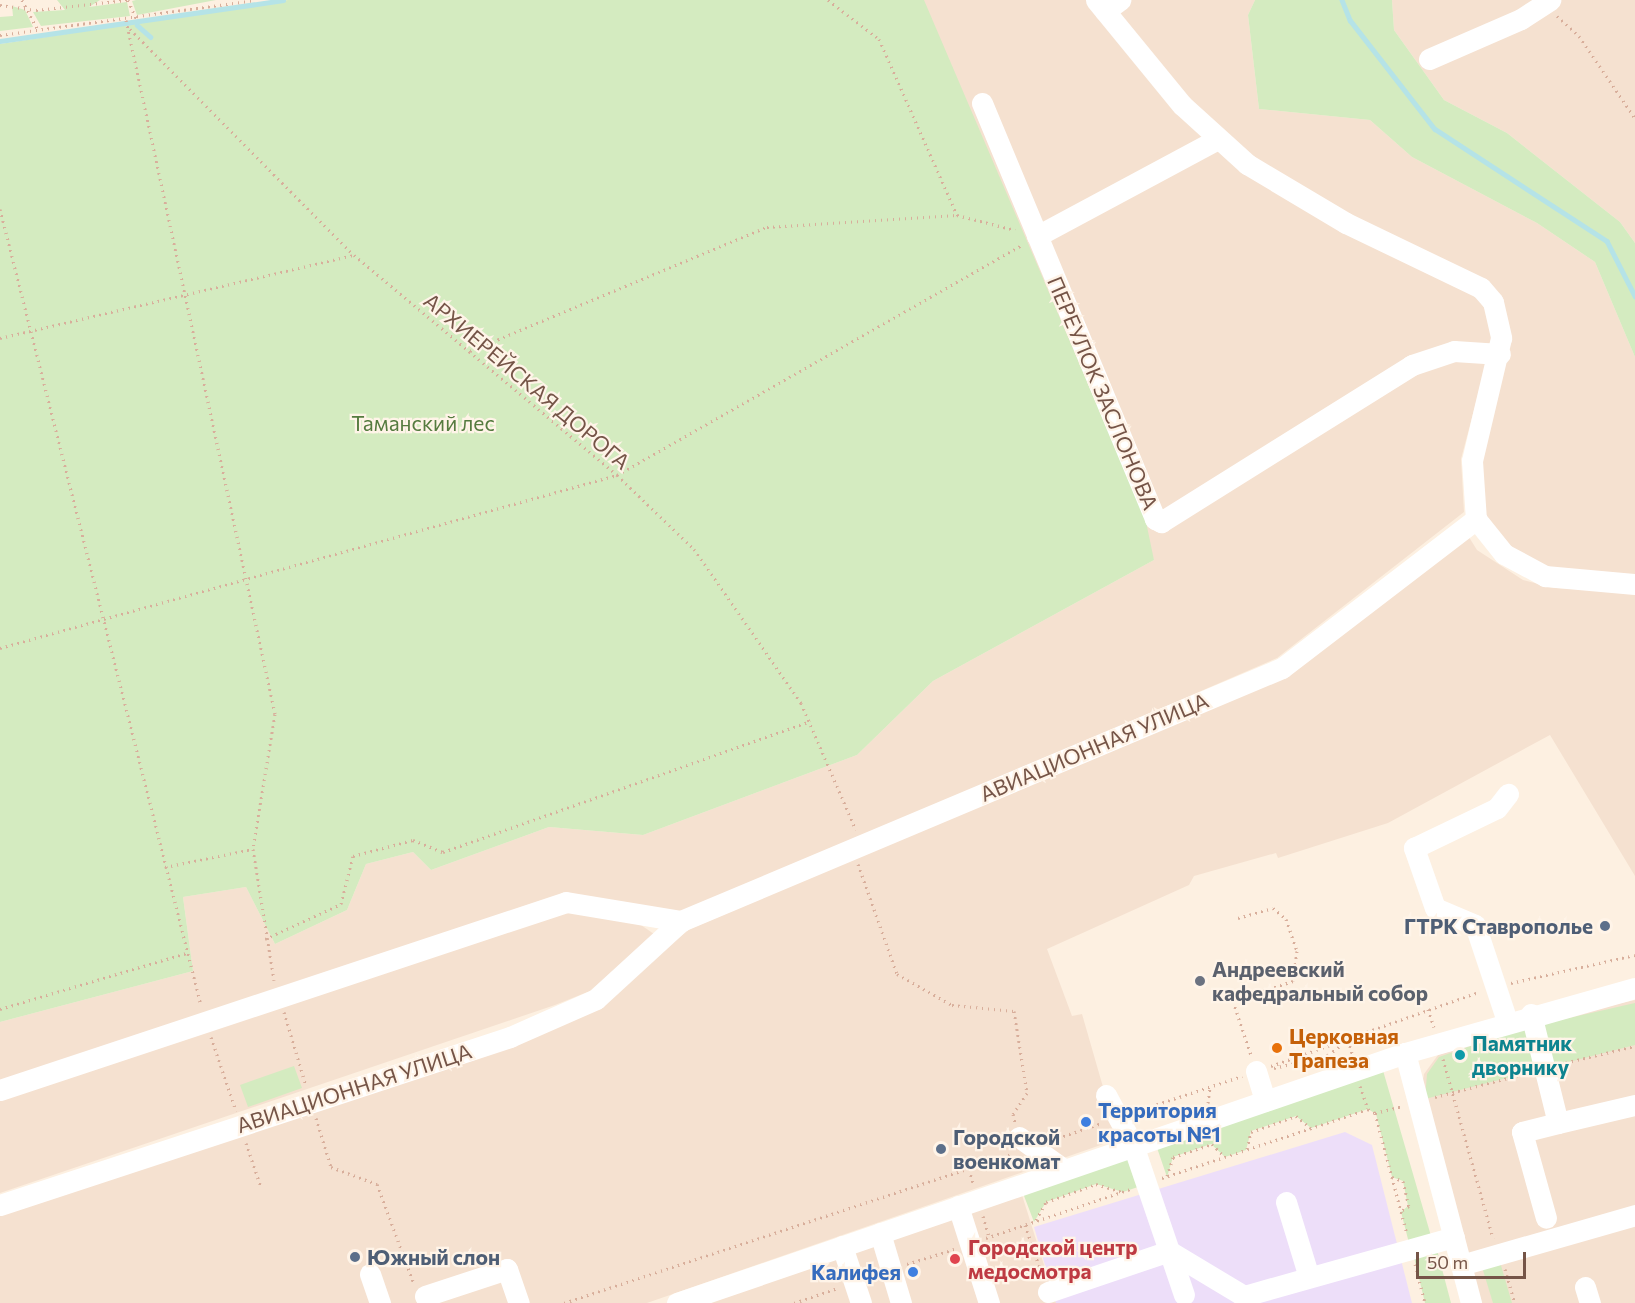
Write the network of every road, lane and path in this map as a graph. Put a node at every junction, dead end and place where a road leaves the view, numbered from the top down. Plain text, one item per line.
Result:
1 (22, 0) edge
2 (128, 0) edge
3 (219, 0) edge
4 (254, 0) edge
5 (828, 0) edge
6 (1548, 1) edge
7 (1107, 4) edge
8 (0, 5) edge
9 (220, 6) junction
10 (27, 7) junction
11 (136, 18) junction
12 (126, 20) junction
13 (128, 26) junction
14 (38, 30) junction
15 (0, 35) edge
16 (1429, 59) dead end
17 (982, 103) dead end
18 (1635, 118) edge
19 (1216, 140) junction
20 (0, 209) edge
21 (957, 214) junction
22 (1037, 236) junction
23 (354, 255) junction
24 (186, 296) junction
25 (29, 331) junction
26 (0, 338) edge
27 (469, 351) junction
28 (1500, 354) junction
29 (617, 475) junction
30 (1476, 519) junction
31 (247, 579) junction
32 (1635, 584) edge
33 (101, 620) junction
34 (0, 648) edge
35 (810, 721) junction
36 (1508, 794) dead end
37 (858, 847) junction
38 (253, 849) junction
39 (165, 867) junction
40 (1238, 918) dead end
41 (681, 921) junction
42 (265, 939) junction
43 (187, 952) junction
44 (1635, 955) edge
45 (1496, 986) junction
46 (1635, 988) edge
47 (280, 1000) junction
48 (0, 1009) edge
49 (1531, 1014) junction
50 (1507, 1021) junction
51 (207, 1023) junction
52 (1348, 1040) junction
53 (1405, 1053) junction
54 (1295, 1058) junction
55 (1298, 1065) junction
56 (1262, 1069) junction
57 (1210, 1087) junction
58 (0, 1090) edge
59 (1452, 1093) dead end
60 (1106, 1095) dead end
61 (1265, 1101) junction
62 (311, 1102) junction
63 (1635, 1105) edge
64 (1208, 1107) dead end
65 (1368, 1109) dead end
66 (1375, 1113) dead end
67 (1117, 1118) junction
68 (1558, 1123) junction
69 (240, 1125) junction
70 (1311, 1128) junction
71 (1019, 1137) junction
72 (1044, 1143) dead end
73 (1133, 1145) junction
74 (1246, 1150) junction
75 (1225, 1157) junction
76 (968, 1168) junction
77 (1062, 1168) junction
78 (1167, 1177) junction
79 (1392, 1177) junction
80 (973, 1184) dead end
81 (1147, 1184) junction
82 (261, 1187) dead end
83 (1123, 1192) junction
84 (1286, 1202) dead end
85 (980, 1204) dead end
86 (0, 1205) edge
87 (958, 1206) junction
88 (1401, 1212) junction
89 (1635, 1215) edge
90 (1546, 1218) dead end
91 (1035, 1222) junction
92 (1025, 1225) junction
93 (880, 1233) junction
94 (989, 1237) junction
95 (1454, 1237) junction
96 (979, 1240) dead end
97 (842, 1246) junction
98 (958, 1247) dead end
99 (1411, 1249) junction
100 (1169, 1251) junction
101 (1500, 1254) junction
102 (1461, 1265) junction
103 (896, 1268) dead end
104 (370, 1274) dead end
105 (1309, 1276) junction
106 (420, 1291) joint
107 (1048, 1292) joint
108 (1184, 1295) dead end
109 (1245, 1299) edge
110 (688, 1301) edge
111 (380, 1303) edge
112 (519, 1303) edge
113 (564, 1303) edge
114 (861, 1303) edge
115 (901, 1303) edge
116 (989, 1303) edge
117 (1425, 1303) edge
118 (1471, 1303) edge
119 (1515, 1303) edge

1 - 10 path
2 - 10 path
2 - 11 path
3 - 9 path
4 - 9 path
5 - 21 path
6 - 16 street
6 - 18 path
7 - 19 street
8 - 10 path
9 - 11 path
10 - 14 path
11 - 12 path
12 - 13 path
12 - 14 path
13 - 23 path, АРХИЕРЕЙСКАЯ ДОРОГА
13 - 24 path
14 - 15 path
17 - 22 street, ПЕРЕУЛОК ЗАСЛОНОВА
19 - 22 street
19 - 28 street
20 - 25 path
21 - 22 path
21 - 27 path
22 - 28 street, ПЕРЕУЛОК ЗАСЛОНОВА
22 - 29 path
23 - 24 path
23 - 27 path, АРХИЕРЕЙСКАЯ ДОРОГА
24 - 25 path
24 - 31 path
25 - 26 path
25 - 33 path
27 - 29 path, АРХИЕРЕЙСКАЯ ДОРОГА
28 - 30 street
29 - 31 path
29 - 35 path, АРХИЕРЕЙСКАЯ ДОРОГА
30 - 32 street
30 - 37 street, АВИАЦИОННАЯ УЛИЦА
31 - 33 path
31 - 38 path
33 - 34 path
33 - 39 path
35 - 37 path, АРХИЕРЕЙСКАЯ ДОРОГА
35 - 42 path
36 - 45 street
37 - 41 street, АВИАЦИОННАЯ УЛИЦА
37 - 71 path, АРХИЕРЕЙСКАЯ ДОРОГА
38 - 39 path
38 - 42 path
39 - 43 path
40 - 56 path
41 - 47 street
41 - 62 street, АВИАЦИОННАЯ УЛИЦА
42 - 47 path
43 - 48 path
43 - 51 path
44 - 45 path
45 - 50 street
45 - 52 path
46 - 49 street
47 - 51 street
47 - 62 path
49 - 50 street
49 - 68 street
50 - 53 street
51 - 58 street
51 - 69 path
52 - 54 path
52 - 55 path
53 - 61 street
53 - 95 street
54 - 55 path
54 - 56 path
55 - 56 path
56 - 57 path
56 - 61 street
57 - 64 path
57 - 67 path
59 - 101 path
60 - 67 street
61 - 73 street
62 - 69 street, АВИАЦИОННАЯ УЛИЦА
62 - 106 path
63 - 68 street
65 - 70 path
66 - 79 path
67 - 72 path
67 - 73 street
68 - 90 street
69 - 82 path
69 - 86 street, АВИАЦИОННАЯ УЛИЦА
70 - 74 path
70 - 74 path
71 - 76 path
71 - 77 street
73 - 77 street
73 - 81 street
74 - 75 path
75 - 78 path
75 - 78 path
76 - 80 path
76 - 113 path
77 - 87 street
78 - 81 path
79 - 88 path
79 - 88 path
81 - 83 path
81 - 100 street
83 - 91 path
83 - 91 path
84 - 105 street
85 - 94 path
87 - 93 street
87 - 116 street
88 - 99 path
89 - 101 street
91 - 92 path
92 - 94 path
92 - 107 path
93 - 97 street
93 - 115 street
94 - 96 path
95 - 99 street
95 - 102 street
97 - 110 street
97 - 114 street
98 - 103 path
99 - 105 street
99 - 117 path
100 - 107 street
100 - 108 street
100 - 109 street
101 - 102 street
101 - 119 path
102 - 118 street
104 - 111 street
105 - 109 street
106 - 112 street

